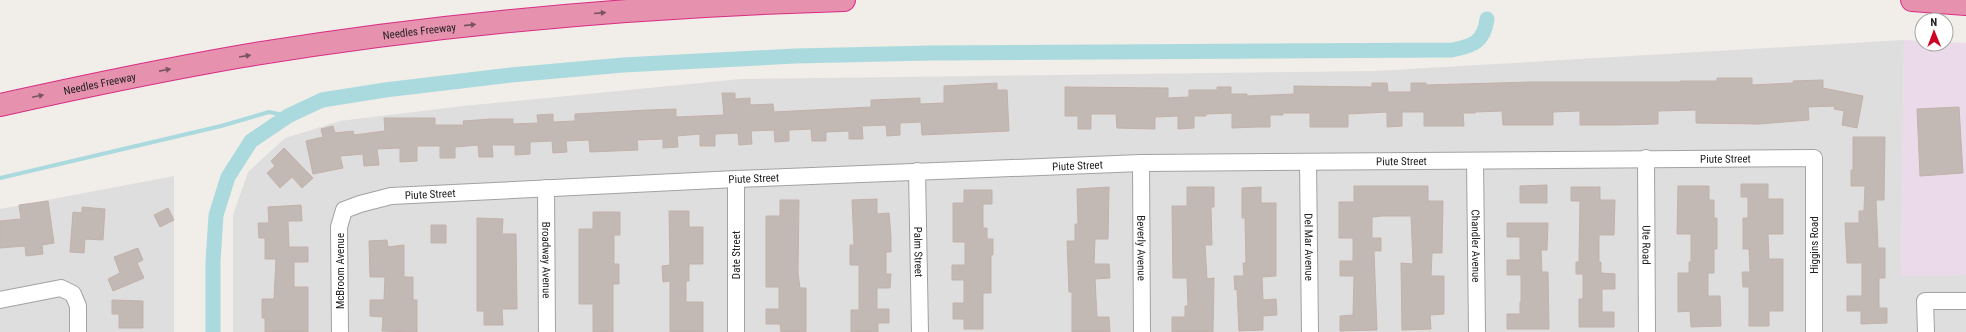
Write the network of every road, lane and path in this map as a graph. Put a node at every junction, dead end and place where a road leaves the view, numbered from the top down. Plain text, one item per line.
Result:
1 (844, 0) edge
2 (1912, 0) edge
3 (1966, 4) edge
4 (0, 104) edge
5 (1646, 158) junction
6 (1814, 158) joint
7 (1475, 161) junction
8 (1308, 162) junction
9 (1141, 163) junction
10 (918, 171) junction
11 (736, 179) junction
12 (546, 188) junction
13 (344, 210) joint
14 (0, 300) edge
15 (1966, 300) edge
16 (78, 332) edge
17 (340, 332) edge
18 (547, 332) edge
19 (736, 332) edge
20 (920, 332) edge
21 (1142, 332) edge
22 (1310, 332) edge
23 (1477, 332) edge
24 (1647, 332) edge
25 (1814, 332) edge
26 (1926, 332) edge

4 -> 1 highway, Needles Freeway
2 - 3 highway
5 - 6 street, Piute Street
5 - 7 street, Piute Street
5 - 24 street, Ute Road
6 - 25 street, Higgins Road
7 - 8 street, Piute Street
7 - 23 street, Chandler Avenue
8 - 9 street, Piute Street
8 - 22 street, Del Mar Avenue
9 - 10 street, Piute Street
9 - 21 street, Beverly Avenue
10 - 11 street, Piute Street
10 - 20 street, Palm Street
11 - 12 street, Piute Street
11 - 19 street, Date Street
12 - 13 street, Piute Street
12 - 18 street, Broadway Avenue
13 - 17 street, McBroom Avenue
14 - 16 street
15 - 26 street

